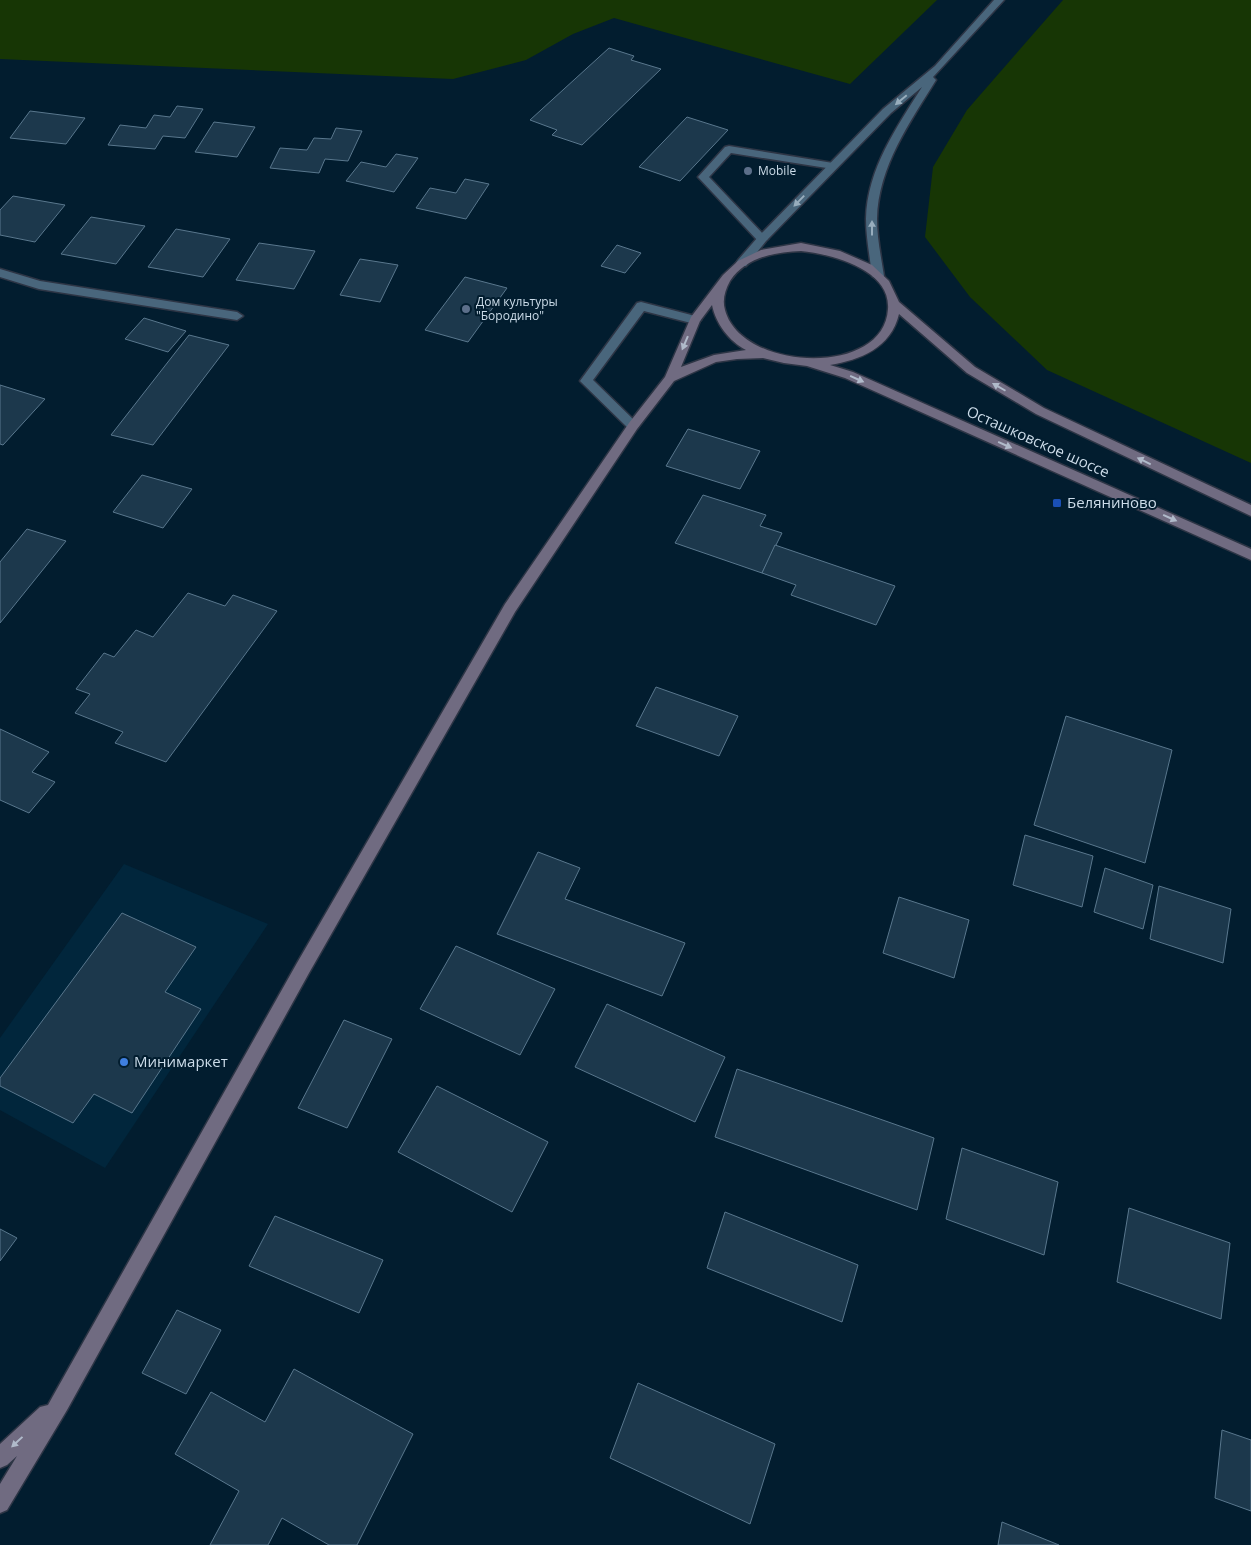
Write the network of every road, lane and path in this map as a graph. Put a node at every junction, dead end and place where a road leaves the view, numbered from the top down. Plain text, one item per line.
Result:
1 (1000, 0) edge
2 (938, 68) junction
3 (833, 166) junction
4 (762, 239) junction
5 (742, 263) junction
6 (0, 273) edge
7 (878, 276) junction
8 (720, 287) junction
9 (894, 304) junction
10 (237, 316) dead end
11 (695, 320) junction
12 (764, 354) junction
13 (811, 363) junction
14 (670, 378) junction
15 (633, 426) junction
16 (1251, 512) edge
17 (1251, 555) edge
18 (60, 1403) junction
19 (0, 1458) edge
20 (0, 1503) edge

1 - 2 street, Осташковское шоссе
2 -> 3 street, Осташковское шоссе
7 -> 2 street, Осташковское шоссе
3 -> 4 street, Осташковское шоссе
3 - 4 street
4 - 5 street, Осташковское шоссе
5 - 7 street, Осташковское шоссе
5 - 8 street, Осташковское шоссе
6 - 10 street
7 - 9 street, Осташковское шоссе
8 - 11 street
8 - 12 street, Осташковское шоссе
9 - 13 street, Осташковское шоссе
16 -> 9 street, Осташковское шоссе
11 -> 14 street
11 - 15 street
12 - 13 street, Осташковское шоссе
12 - 14 street
13 -> 17 street, Осташковское шоссе
14 - 15 street
15 - 18 street
18 -> 19 street
18 - 20 street

